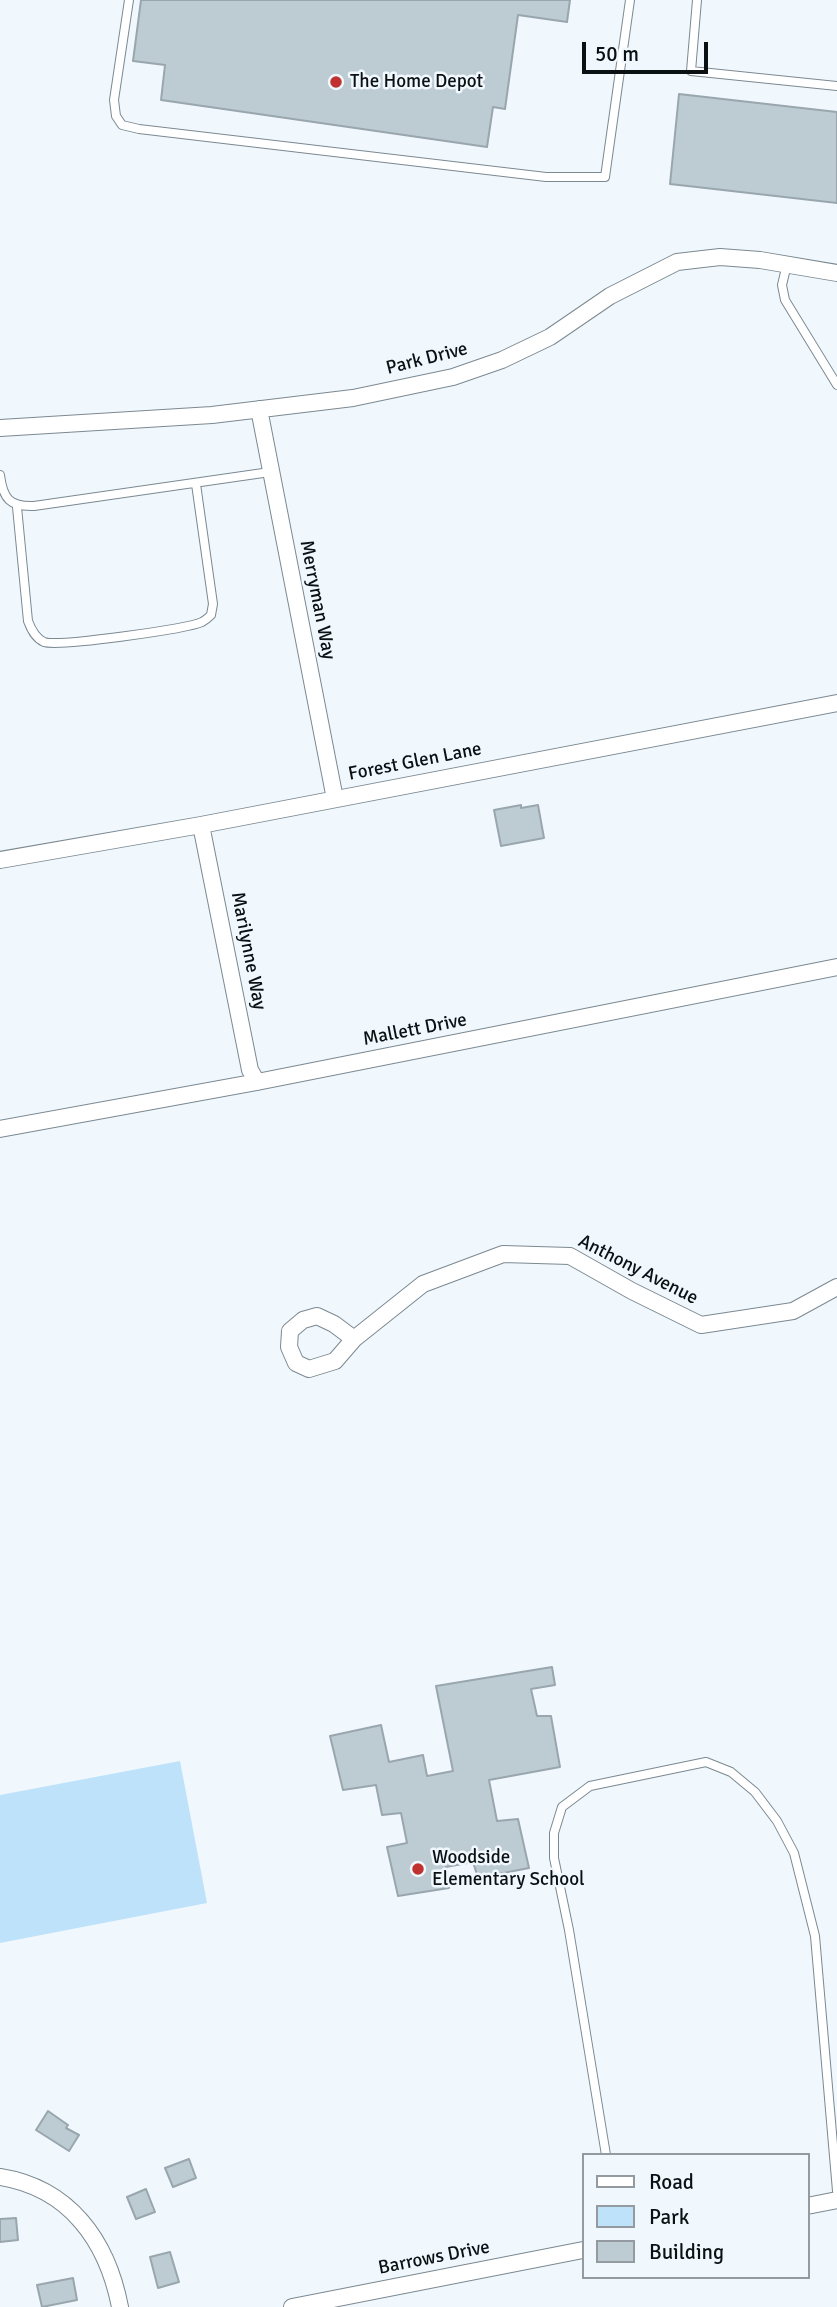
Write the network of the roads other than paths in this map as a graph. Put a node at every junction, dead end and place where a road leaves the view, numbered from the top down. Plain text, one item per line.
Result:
1 (129, 0) edge
2 (630, 0) edge
3 (697, 0) edge
4 (837, 86) edge
5 (787, 264) junction
6 (837, 272) edge
7 (837, 385) edge
8 (259, 409) junction
9 (0, 428) edge
10 (270, 472) junction
11 (0, 475) edge
12 (196, 484) junction
13 (4, 500) edge
14 (17, 507) junction
15 (837, 703) edge
16 (335, 799) junction
17 (201, 825) junction
18 (0, 860) edge
19 (837, 967) edge
20 (257, 1082) junction
21 (0, 1129) edge
22 (837, 1287) edge
23 (354, 1339) dead end
24 (606, 2153) edge
25 (0, 2177) edge
26 (837, 2191) edge
27 (837, 2200) edge
28 (809, 2206) edge
29 (582, 2250) edge
30 (120, 2307) edge
31 (292, 2307) edge

1 - 2 lane
3 - 4 lane
5 - 6 street, Park Drive
5 - 7 lane
5 - 8 street, Park Drive
8 - 9 street, Park Drive
8 - 10 street, Merryman Way
10 - 12 lane
10 - 16 street, Merryman Way
11 - 13 lane
12 - 14 lane
12 - 14 lane
13 - 14 lane
15 - 16 street, Forest Glen Lane
16 - 17 street, Forest Glen Lane
17 - 18 street, Forest Glen Lane
17 - 20 street, Marilynne Way
19 - 20 street, Mallett Drive
20 - 21 street, Mallett Drive
22 - 23 street, Anthony Avenue
24 - 26 lane
25 - 30 street
27 - 28 street
29 - 31 street, Barrows Drive

